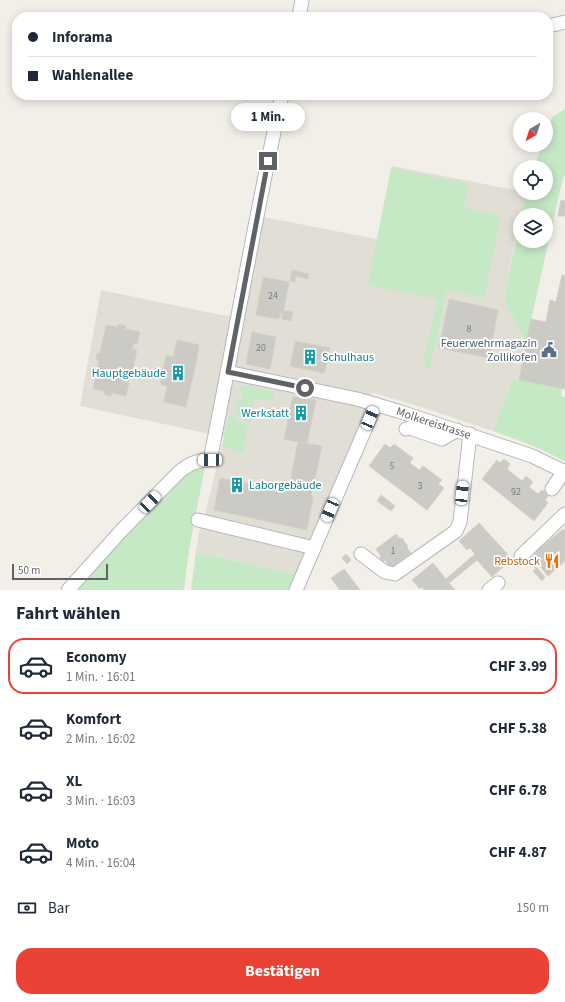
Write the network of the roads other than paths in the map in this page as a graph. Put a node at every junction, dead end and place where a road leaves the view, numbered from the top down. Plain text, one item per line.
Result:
1 (302, 0) edge
2 (300, 12) edge
3 (565, 22) edge
4 (553, 25) edge
5 (281, 100) edge
6 (228, 372) junction
7 (376, 404) junction
8 (406, 429) dead end
9 (456, 430) junction
10 (470, 434) junction
11 (565, 471) edge
12 (552, 489) dead end
13 (565, 514) edge
14 (198, 520) dead end
15 (314, 548) junction
16 (361, 554) dead end
17 (521, 556) dead end
18 (68, 590) edge
19 (296, 590) edge

1 - 2 street
3 - 4 street
5 - 6 street
6 - 7 street, Molkereistrasse
6 - 18 street
7 - 9 street, Molkereistrasse
7 - 15 street
8 - 9 street
9 - 10 street, Molkereistrasse
10 - 11 street, Molkereistrasse
10 - 16 street
11 - 12 street
13 - 17 street
14 - 15 street
15 - 19 street

